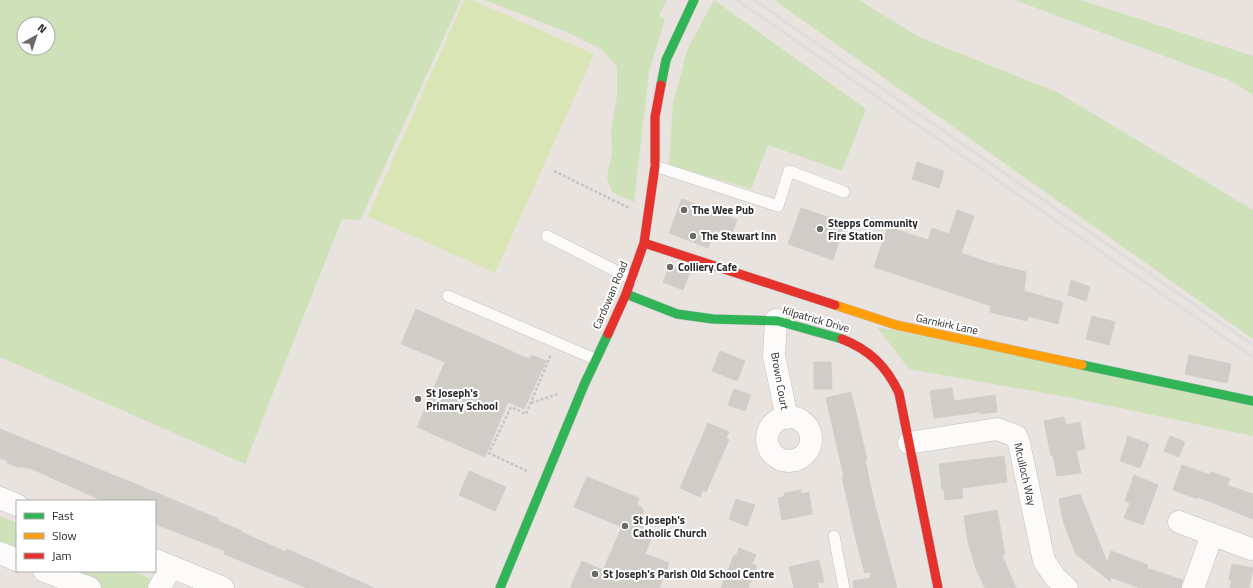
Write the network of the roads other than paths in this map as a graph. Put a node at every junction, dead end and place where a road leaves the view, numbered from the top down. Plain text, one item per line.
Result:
1 (694, 0) edge
2 (656, 166) junction
3 (844, 192) dead end
4 (547, 236) dead end
5 (644, 244) junction
6 (632, 279) junction
7 (626, 294) junction
8 (448, 296) dead end
9 (776, 320) junction
10 (595, 359) junction
11 (1253, 401) edge
12 (787, 418) dead end
13 (909, 443) junction
14 (0, 498) edge
15 (16, 505) edge
16 (1179, 522) dead end
17 (1212, 535) junction
18 (834, 536) dead end
19 (1252, 550) dead end
20 (0, 553) edge
21 (16, 560) edge
22 (164, 564) edge
23 (47, 572) edge
24 (90, 588) edge
25 (159, 588) edge
26 (224, 588) edge
27 (500, 588) edge
28 (844, 588) edge
29 (938, 588) edge
30 (1067, 588) edge
31 (1194, 588) edge

1 - 2 street, Cardowan Road
2 - 3 lane
2 - 5 street, Cardowan Road
4 - 6 lane
5 - 6 street, Cardowan Road
5 - 11 street, Garnkirk Lane
6 - 7 street, Cardowan Road
7 - 9 street, Kilpatrick Drive
7 - 10 street, Cardowan Road
8 - 10 lane
9 - 12 street, Brown Court
9 - 13 street, Kilpatrick Drive
10 - 27 street, Cardowan Road
13 - 29 street, Kilpatrick Drive
13 - 30 street, Mculloch Way
14 - 15 street
16 - 17 street
17 - 19 street
17 - 31 street
18 - 28 lane
20 - 21 street
22 - 25 street
22 - 26 street
23 - 24 street

